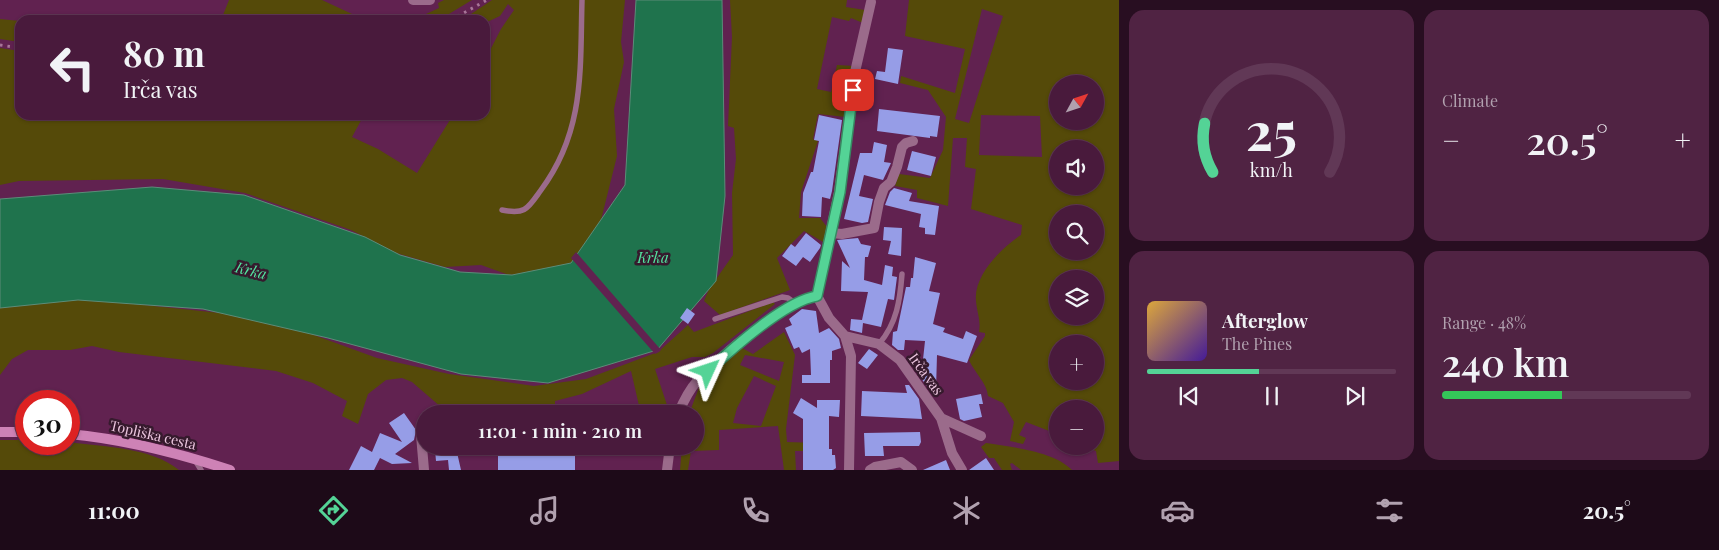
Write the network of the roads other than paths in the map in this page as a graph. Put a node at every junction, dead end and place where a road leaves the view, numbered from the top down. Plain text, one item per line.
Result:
1 (413, 0) edge
2 (430, 0) edge
3 (582, 0) edge
4 (871, 2) dead end
5 (913, 141) dead end
6 (502, 210) dead end
7 (830, 234) junction
8 (902, 274) dead end
9 (817, 296) junction
10 (795, 304) junction
11 (715, 319) dead end
12 (845, 336) junction
13 (879, 344) junction
14 (683, 405) edge
15 (941, 418) junction
16 (0, 432) edge
17 (15, 432) edge
18 (80, 435) edge
19 (980, 436) dead end
20 (423, 455) edge
21 (669, 455) edge
22 (194, 458) junction
23 (201, 470) edge
24 (230, 470) edge
25 (424, 470) edge
26 (667, 470) edge
27 (849, 470) edge
28 (870, 470) edge
29 (912, 470) edge
30 (962, 470) edge

1 - 2 street
3 - 6 lane
4 - 7 street
5 - 7 street
7 - 9 street
8 - 13 lane
9 - 10 street
9 - 12 street
10 - 11 lane
10 - 14 street
12 - 13 street, Irča vas
12 - 27 street
13 - 15 street, Irča vas
15 - 19 street, Irča vas
15 - 30 street
16 - 17 main road
18 - 22 main road, Topliška cesta
20 - 25 street
21 - 26 street
22 - 23 lane
22 - 24 main road, Topliška cesta
28 - 29 street

